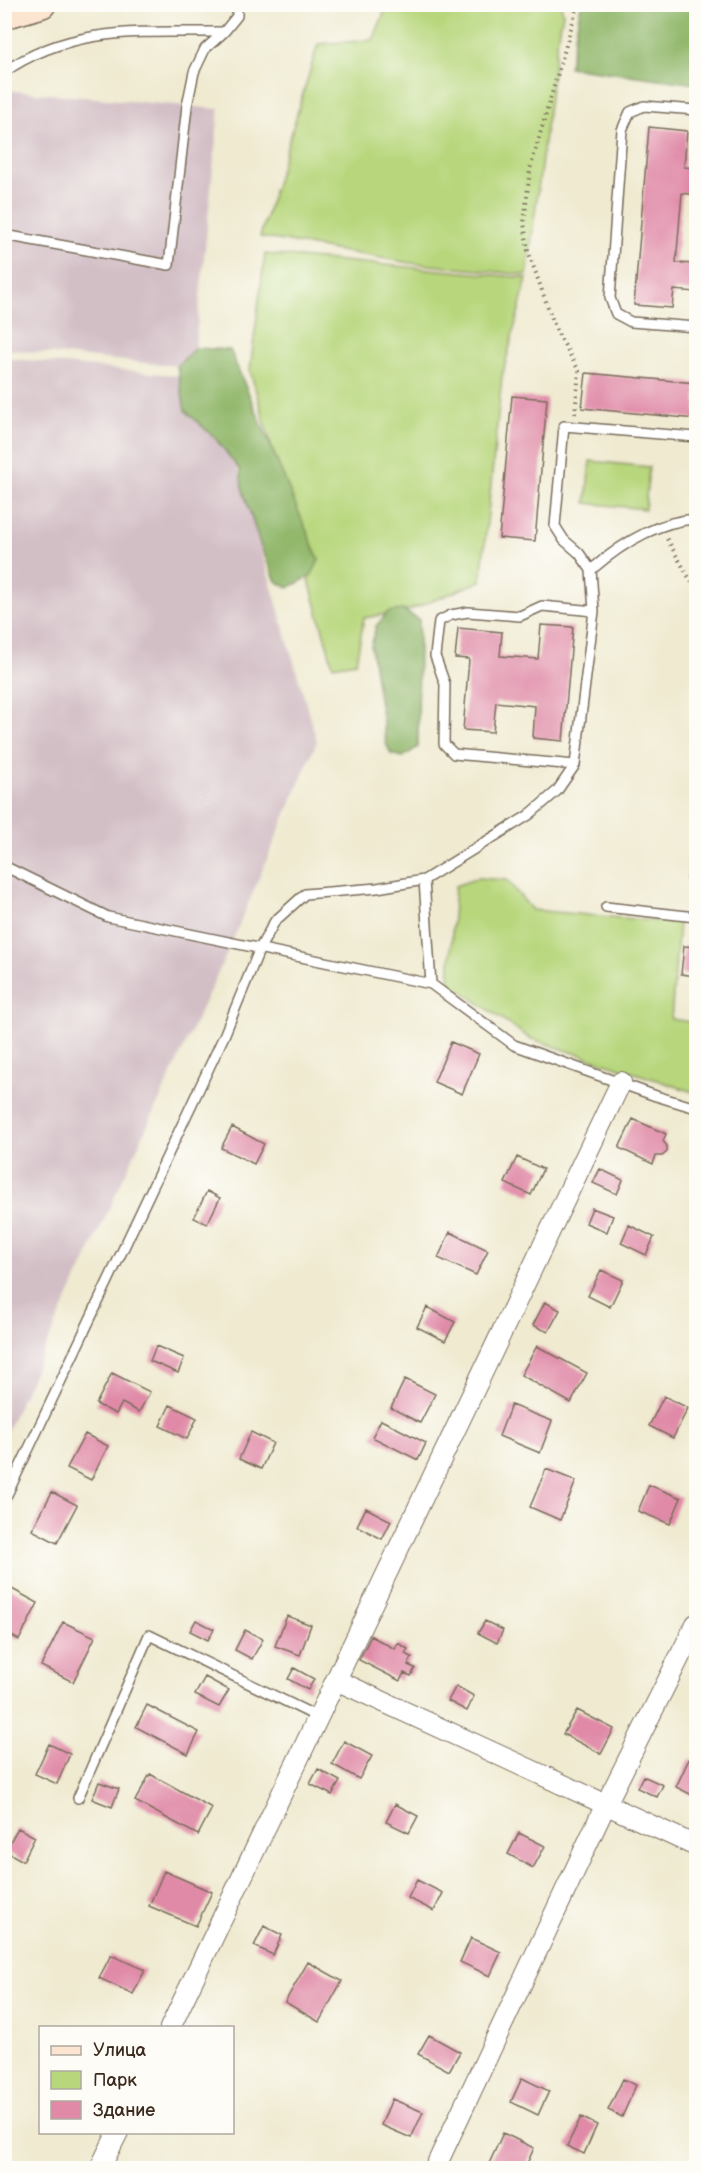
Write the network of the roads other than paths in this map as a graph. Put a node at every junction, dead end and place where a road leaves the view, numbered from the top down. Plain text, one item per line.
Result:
1 (42, 4) edge
2 (237, 4) edge
3 (4, 15) edge
4 (224, 32) junction
5 (4, 72) edge
6 (696, 110) edge
7 (4, 235) edge
8 (696, 327) edge
9 (696, 436) edge
10 (696, 519) edge
11 (591, 570) junction
12 (594, 611) junction
13 (574, 765) junction
14 (4, 866) edge
15 (424, 880) junction
16 (606, 907) dead end
17 (696, 917) edge
18 (260, 948) junction
19 (431, 984) junction
20 (621, 1082) junction
21 (696, 1108) edge
22 (4, 1501) edge
23 (696, 1624) edge
24 (338, 1681) junction
25 (320, 1719) junction
26 (78, 1798) dead end
27 (606, 1804) junction
28 (696, 1846) edge
29 (171, 2026) edge
30 (118, 2134) edge
31 (100, 2169) edge
32 (435, 2169) edge

1 - 3 main road
2 - 4 lane
4 - 5 lane
4 - 7 lane
6 - 8 lane
9 - 11 lane
10 - 11 lane
11 - 12 lane
12 - 13 lane
12 - 13 lane
13 - 15 lane
14 - 18 lane
15 - 18 lane
15 - 19 lane
16 - 17 lane
18 - 19 lane
18 - 22 lane
19 - 20 lane
20 - 21 lane
20 - 24 street
23 - 27 street
24 - 25 street
24 - 27 street
25 - 26 lane
25 - 29 street
27 - 28 street
27 - 32 street
30 - 31 street

